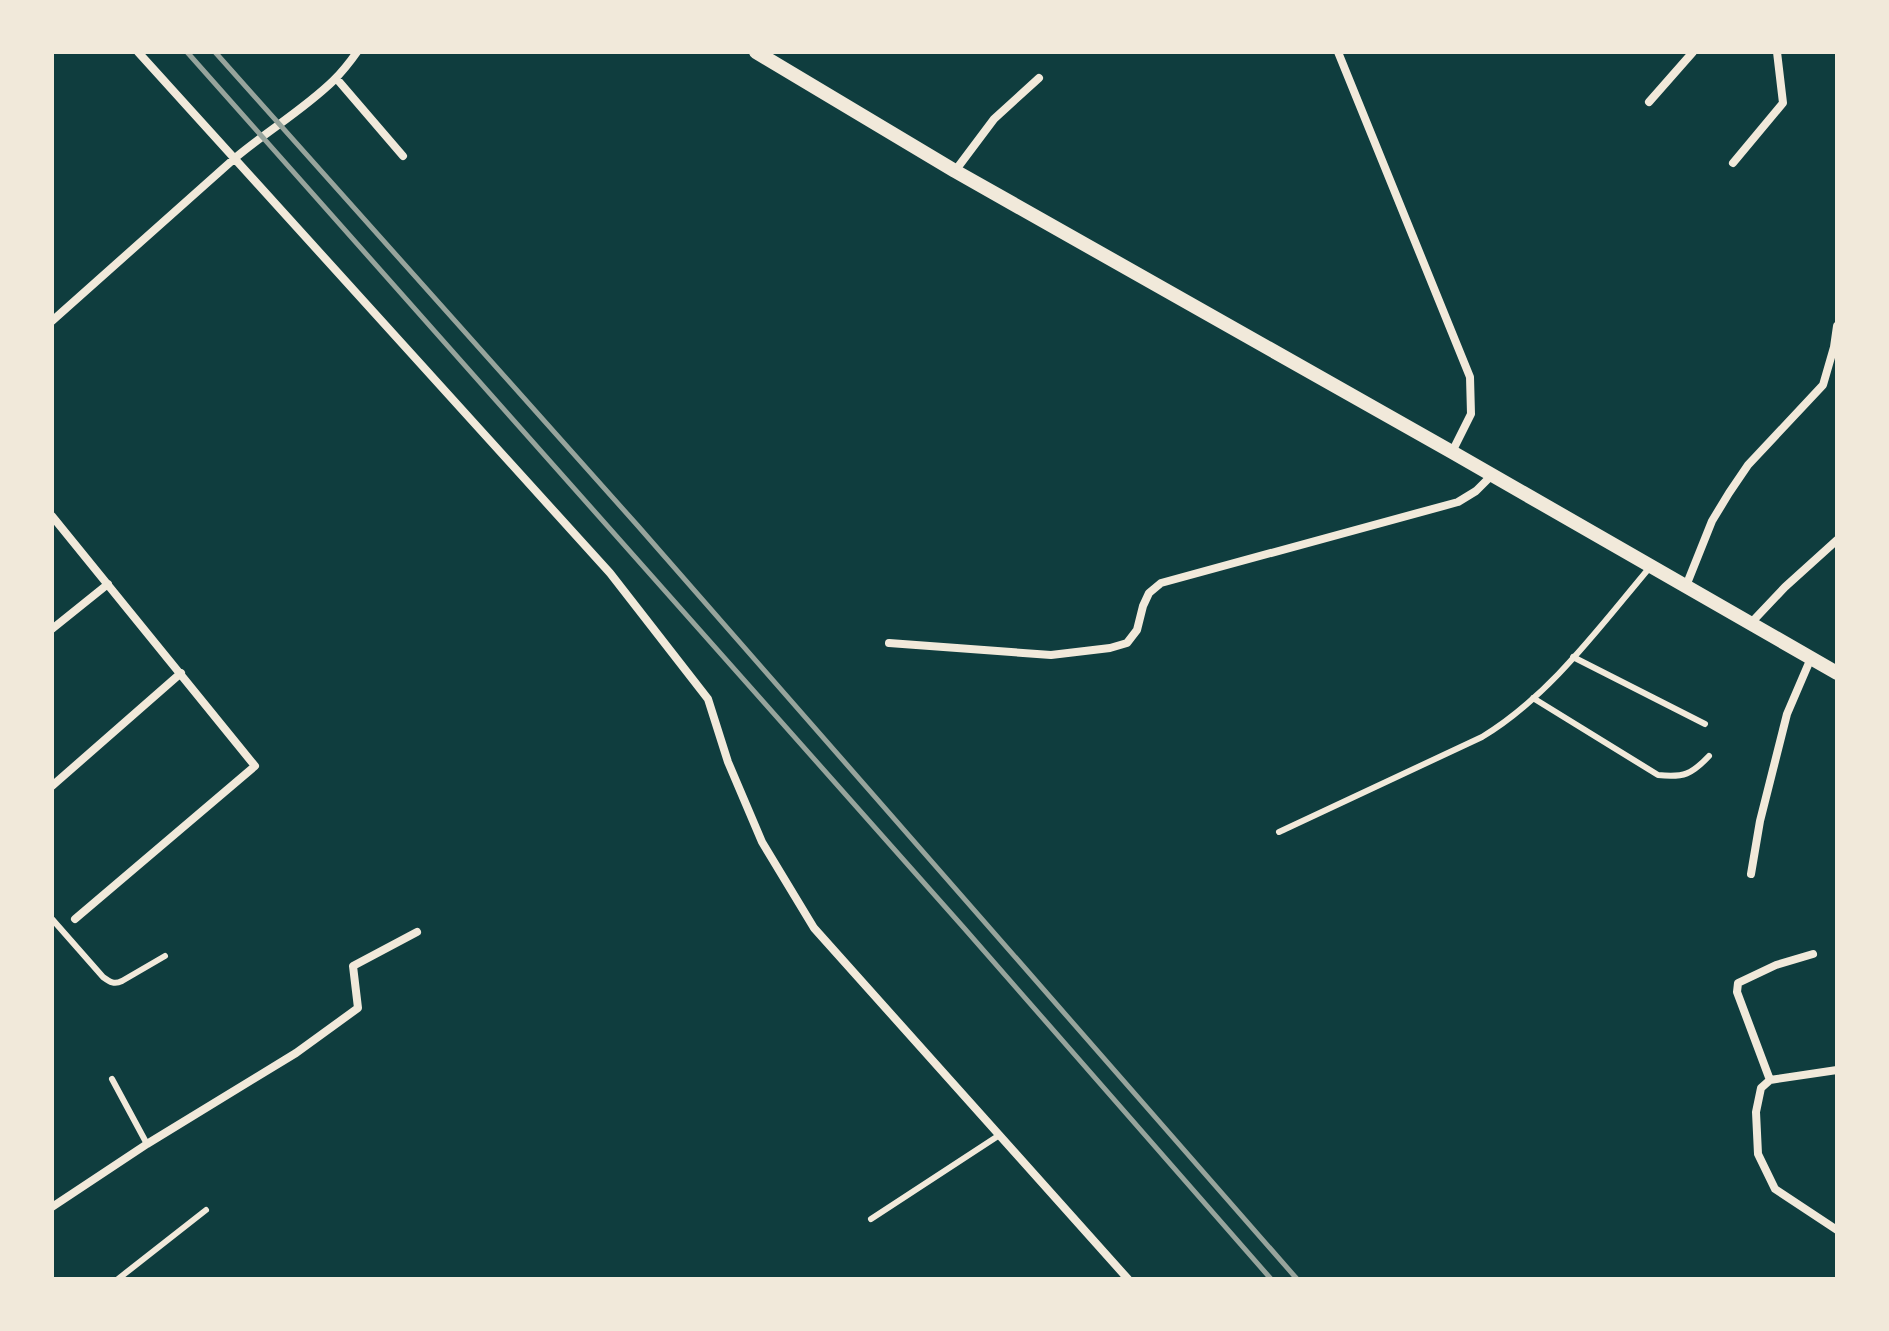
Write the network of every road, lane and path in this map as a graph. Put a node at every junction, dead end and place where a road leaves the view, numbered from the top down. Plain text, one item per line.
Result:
1 (138, 52) edge
2 (357, 52) edge
3 (756, 52) edge
4 (1338, 52) edge
5 (1693, 52) edge
6 (1777, 52) edge
7 (336, 78) junction
8 (1039, 78) dead end
9 (1649, 102) dead end
10 (403, 156) dead end
11 (235, 158) junction
12 (1733, 163) dead end
13 (955, 171) junction
14 (52, 321) edge
15 (1837, 326) edge
16 (1452, 452) junction
17 (1492, 475) junction
18 (52, 516) edge
19 (1837, 540) edge
20 (1651, 566) junction
21 (108, 584) junction
22 (1686, 586) junction
23 (1750, 624) junction
24 (52, 629) edge
25 (889, 643) dead end
26 (1573, 657) junction
27 (1811, 658) junction
28 (181, 673) junction
29 (1837, 673) edge
30 (1533, 698) junction
31 (1705, 724) dead end
32 (1709, 756) dead end
33 (52, 786) edge
34 (1279, 832) dead end
35 (1751, 874) dead end
36 (52, 919) edge
37 (75, 919) dead end
38 (417, 932) dead end
39 (1813, 954) dead end
40 (165, 956) dead end
41 (1837, 1070) edge
42 (112, 1079) dead end
43 (1770, 1080) junction
44 (998, 1136) junction
45 (147, 1144) junction
46 (52, 1207) edge
47 (206, 1210) dead end
48 (871, 1219) dead end
49 (1837, 1230) edge
50 (118, 1279) edge
51 (1128, 1279) edge

1 - 11 street
2 - 7 street
3 - 13 street
4 - 16 street
5 - 9 street
6 - 12 street
7 - 10 street
7 - 11 street
8 - 13 street
11 - 14 street
11 - 44 street
13 - 16 street
15 - 22 street
16 - 17 street
17 - 20 street
17 - 25 street
18 - 21 street
19 - 23 street
20 - 22 street
20 - 26 lane
21 - 24 street
21 - 28 street
22 - 23 street
23 - 27 street
26 - 30 lane
26 - 31 lane
27 - 29 street
27 - 35 street
28 - 33 street
28 - 37 street
30 - 32 lane
30 - 34 lane
36 - 40 lane
38 - 45 street
39 - 43 street
41 - 43 street
42 - 45 lane
43 - 49 street
44 - 48 lane
44 - 51 street
45 - 46 street
47 - 50 lane

